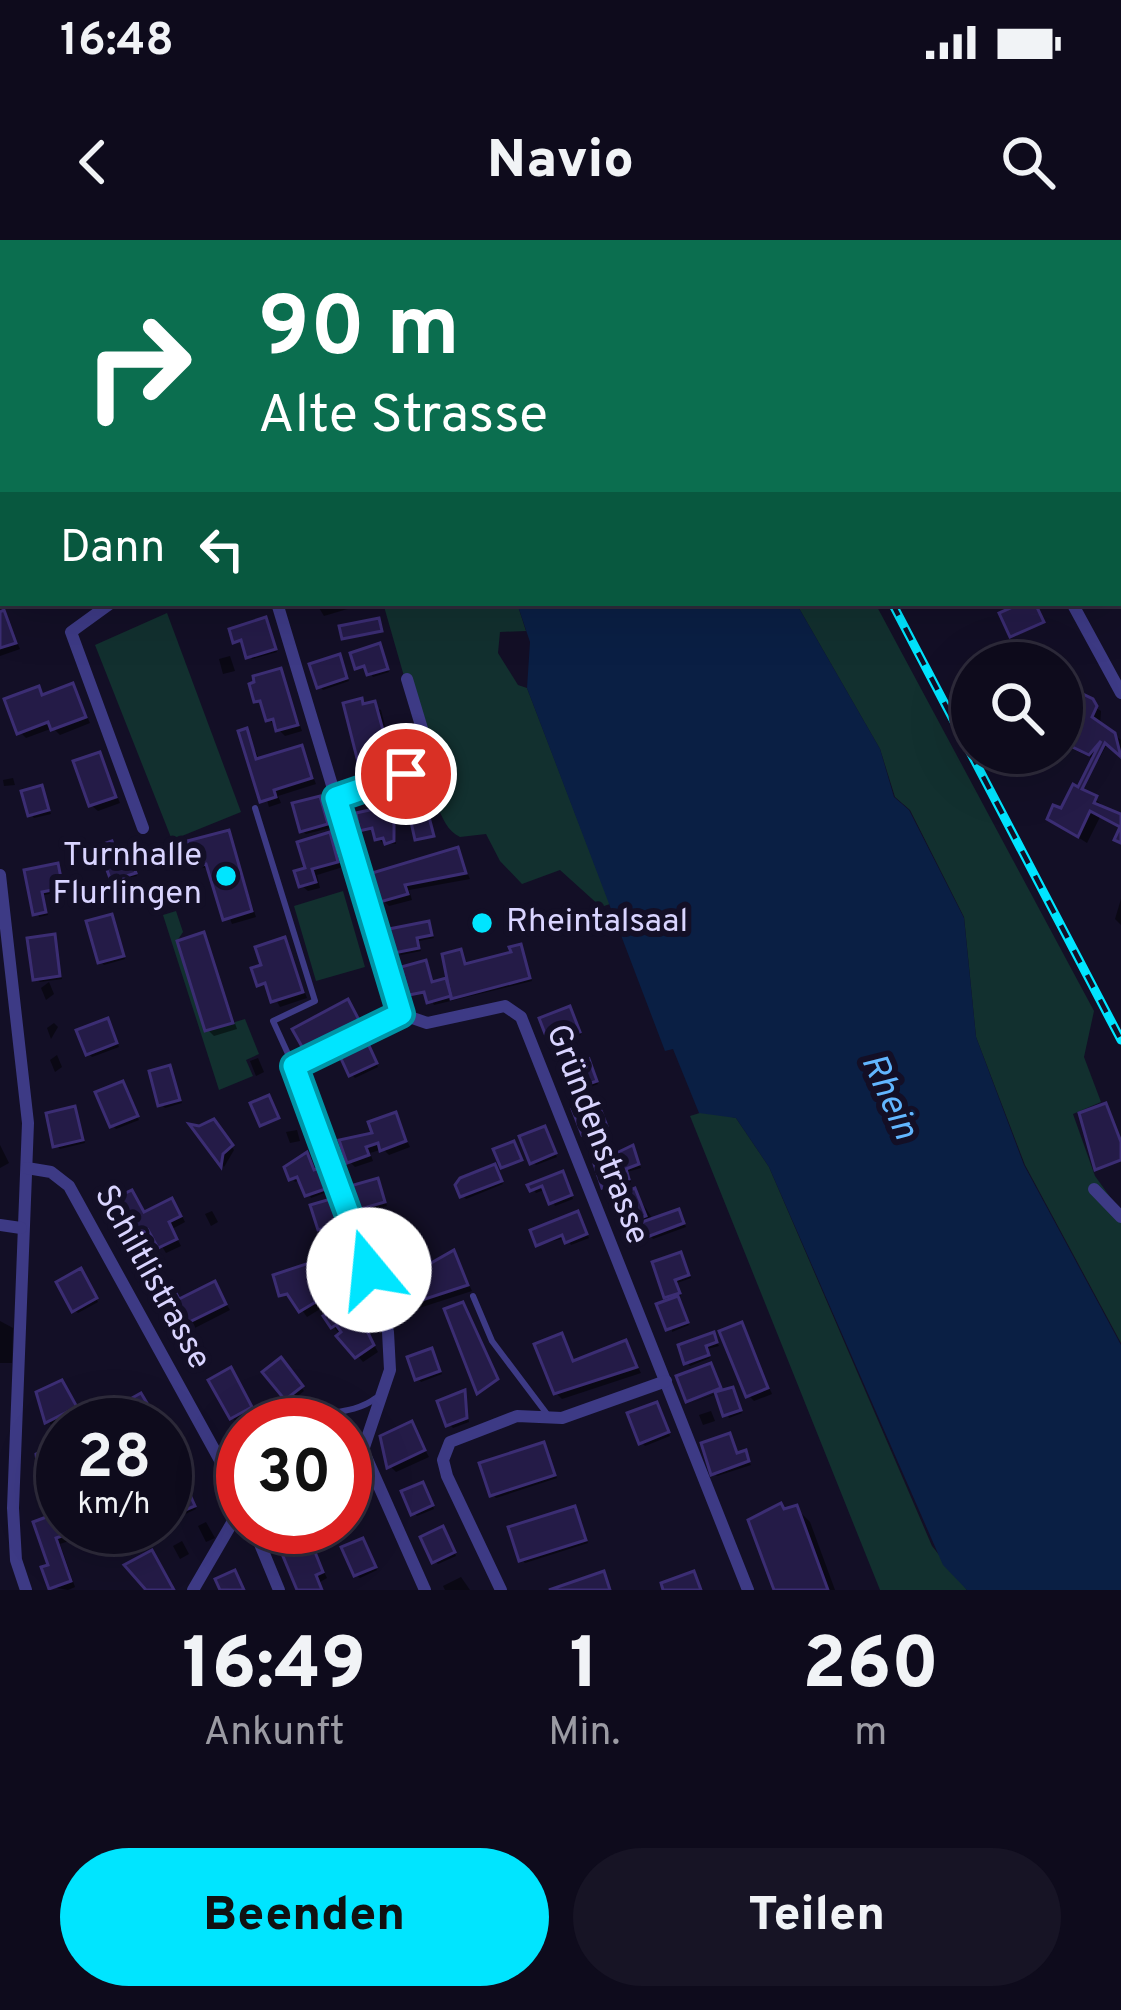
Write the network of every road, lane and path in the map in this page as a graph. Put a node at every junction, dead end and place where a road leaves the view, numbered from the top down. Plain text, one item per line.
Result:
1 (107, 606) edge
2 (278, 606) edge
3 (1074, 606) edge
4 (407, 679) dead end
5 (1121, 693) edge
6 (336, 798) junction
7 (255, 808) dead end
8 (143, 828) dead end
9 (0, 875) edge
10 (401, 1014) junction
11 (294, 1066) junction
12 (27, 1168) junction
13 (1094, 1189) dead end
14 (1121, 1217) edge
15 (0, 1225) edge
16 (21, 1228) junction
17 (473, 1296) dead end
18 (666, 1381) junction
19 (383, 1392) junction
20 (372, 1401) edge
21 (549, 1418) junction
22 (216, 1454) edge
23 (216, 1550) edge
24 (265, 1554) edge
25 (26, 1590) edge
26 (193, 1590) edge
27 (279, 1590) edge
28 (425, 1590) edge
29 (501, 1590) edge
30 (748, 1590) edge

1 - 8 street
2 - 6 street
3 - 5 street
4 - 6 street
6 - 10 street
7 - 11 lane
9 - 12 street
10 - 11 street
10 - 18 street, Gründenstrasse
11 - 19 street
12 - 16 street
12 - 22 street, Schiltlistrasse
13 - 14 street
15 - 16 street
16 - 25 street
17 - 21 lane
18 - 21 street
18 - 30 street, Gründenstrasse
19 - 20 lane
19 - 28 street
21 - 29 street
23 - 26 street
24 - 27 street

